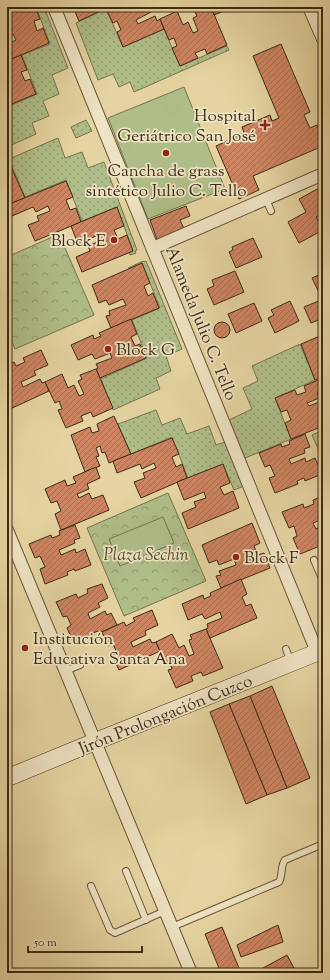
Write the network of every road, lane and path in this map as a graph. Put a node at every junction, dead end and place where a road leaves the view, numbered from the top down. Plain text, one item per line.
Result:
1 (54, 7) edge
2 (309, 7) edge
3 (323, 39) edge
4 (323, 174) edge
5 (266, 199) junction
6 (271, 211) dead end
7 (153, 248) junction
8 (7, 530) edge
9 (314, 560) dead end
10 (323, 581) edge
11 (320, 651) edge
12 (80, 665) dead end
13 (65, 671) junction
14 (94, 742) junction
15 (7, 778) edge
16 (323, 844) edge
17 (126, 871) dead end
18 (91, 886) dead end
19 (165, 911) junction
20 (146, 920) junction
21 (172, 927) junction
22 (191, 973) edge

1 - 7 street, Alameda Julio C. Tello
2 - 3 street
4 - 5 street
5 - 6 lane
5 - 7 street
7 - 11 street, Alameda Julio C. Tello
8 - 13 street
9 - 10 lane
11 - 14 street, Jirón Prolongación Cuzco
12 - 13 lane
13 - 14 street
14 - 15 street, Jirón Prolongación Cuzco
14 - 19 street
16 - 21 lane
17 - 20 lane
18 - 20 lane
19 - 20 lane
19 - 21 street
21 - 22 street

